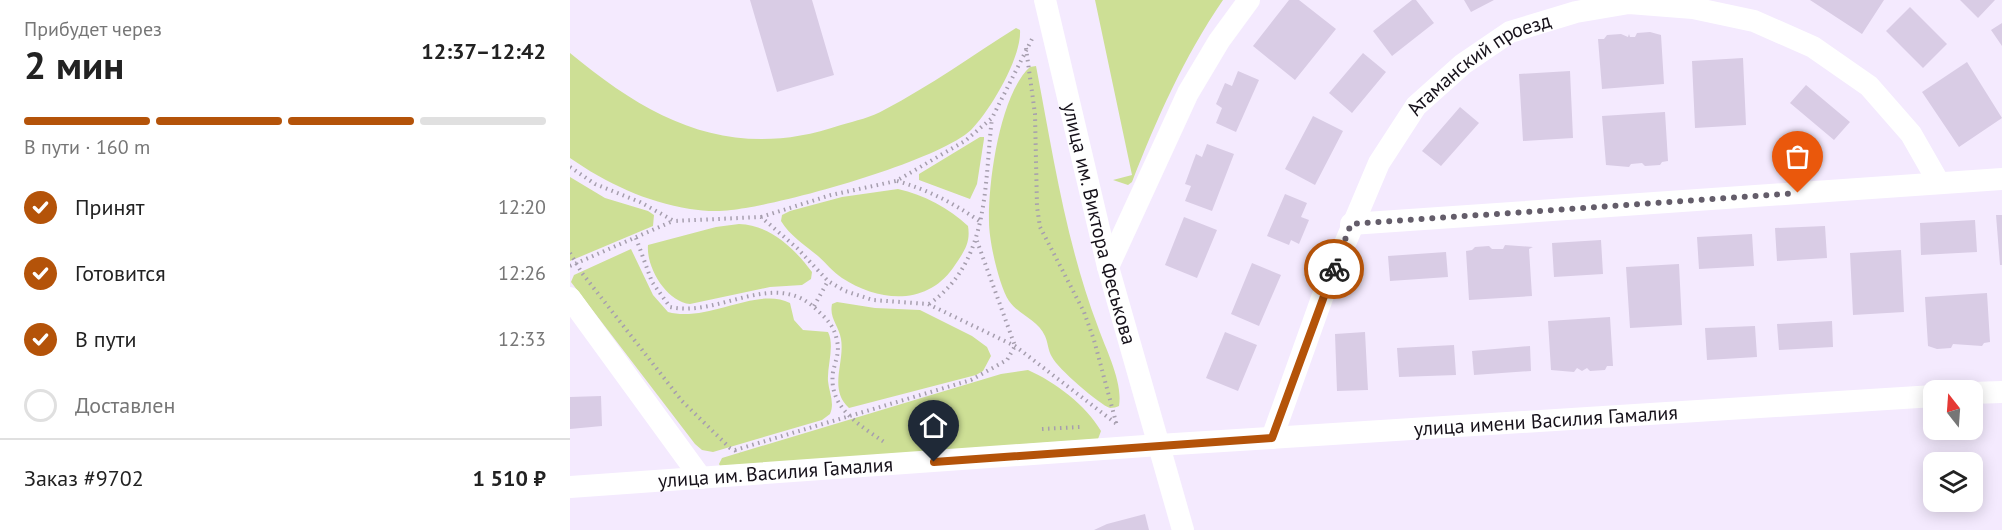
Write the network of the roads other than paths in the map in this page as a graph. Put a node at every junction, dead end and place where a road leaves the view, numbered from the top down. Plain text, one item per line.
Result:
1 (1249, 0) edge
2 (1047, 7) edge
3 (2002, 179) edge
4 (1939, 183) junction
5 (1351, 224) junction
6 (1108, 267) junction
7 (570, 298) edge
8 (2002, 392) edge
9 (1983, 393) edge
10 (1923, 397) edge
11 (1272, 438) junction
12 (1152, 446) junction
13 (702, 478) junction
14 (570, 487) edge
15 (1183, 530) edge

1 - 6 street
2 - 6 street, улица им. Виктора Феськова
3 - 4 street
4 - 5 street
4 - 5 street, Атаманский проезд
5 - 11 street, Атаманский проезд
6 - 12 street, улица им. Виктора Феськова
7 - 13 street
8 - 9 street
10 - 11 street, улица имени Василия Гамалия
11 - 12 street, улица имени Василия Гамалия
12 - 13 street, улица им. Василия Гамалия
12 - 15 street, улица им. Виктора Феськова
13 - 14 street, улица им. Василия Гамалия

